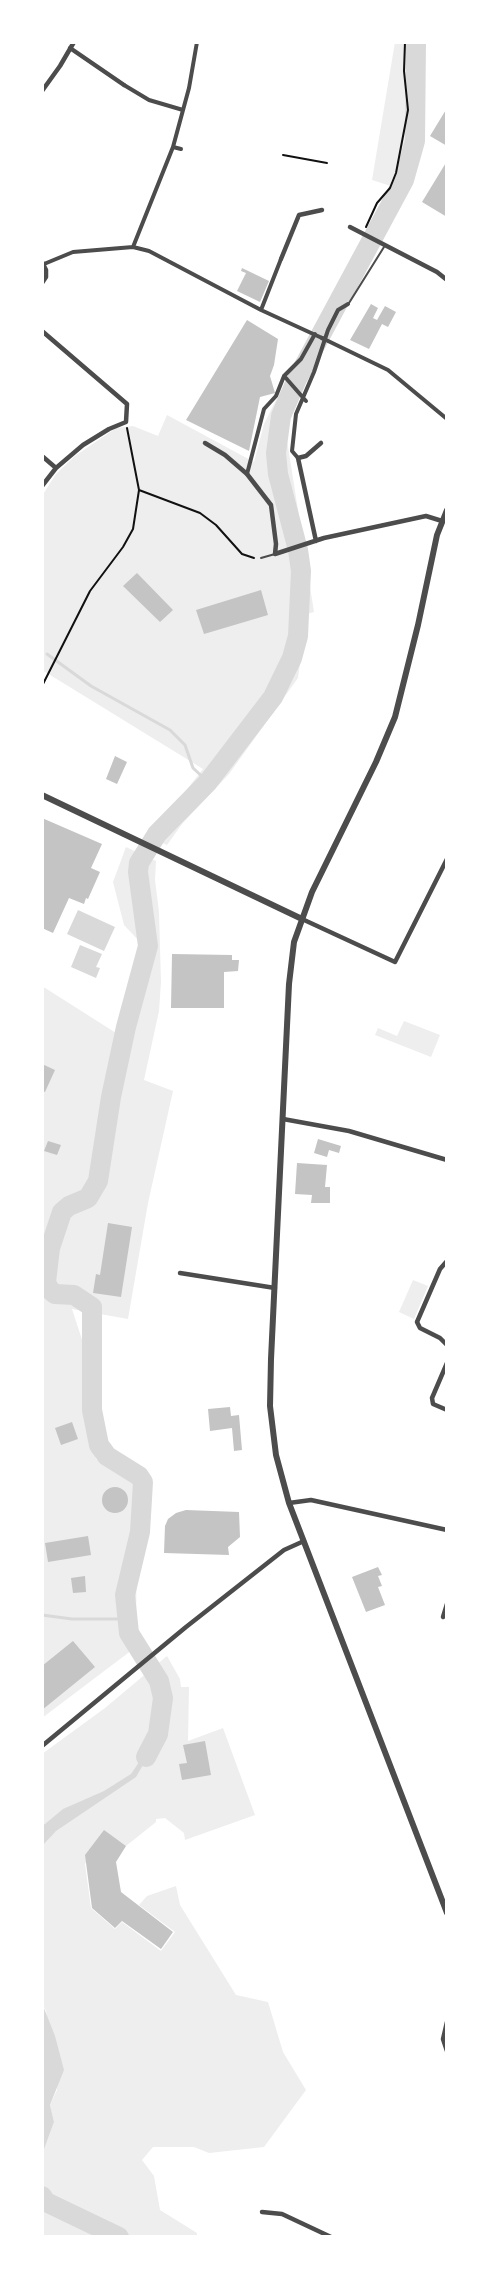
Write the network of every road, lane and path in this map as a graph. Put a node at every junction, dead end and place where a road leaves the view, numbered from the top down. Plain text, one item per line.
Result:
1 (74, 42) edge
2 (196, 42) edge
3 (405, 42) edge
4 (70, 48) junction
5 (124, 85) joint
6 (42, 91) edge
7 (183, 110) junction
8 (173, 147) junction
9 (181, 149) dead end
10 (283, 155) dead end
11 (327, 163) dead end
12 (322, 210) dead end
13 (350, 227) dead end
14 (364, 232) junction
15 (383, 243) junction
16 (133, 247) junction
17 (281, 259) joint
18 (43, 263) edge
19 (447, 280) edge
20 (42, 284) edge
21 (348, 304) joint
22 (261, 310) junction
23 (42, 331) edge
24 (316, 334) junction
25 (323, 338) junction
26 (285, 378) junction
27 (302, 396) junction
28 (306, 401) dead end
29 (447, 419) edge
30 (126, 422) junction
31 (205, 443) dead end
32 (321, 443) dead end
33 (42, 456) edge
34 (298, 458) junction
35 (56, 468) junction
36 (247, 474) junction
37 (42, 486) edge
38 (139, 490) junction
39 (447, 510) edge
40 (442, 521) junction
41 (316, 541) junction
42 (275, 554) junction
43 (261, 558) joint
44 (42, 686) edge
45 (42, 795) edge
46 (447, 859) edge
47 (302, 918) junction
48 (283, 1119) junction
49 (447, 1160) edge
50 (447, 1261) edge
51 (180, 1273) dead end
52 (275, 1288) junction
53 (447, 1345) edge
54 (447, 1363) edge
55 (447, 1410) edge
56 (290, 1503) junction
57 (447, 1530) edge
58 (304, 1541) junction
59 (447, 1604) edge
60 (442, 1617) dead end
61 (42, 1746) edge
62 (447, 1913) edge
63 (447, 2022) edge
64 (447, 2051) edge
65 (262, 2212) dead end
66 (331, 2237) edge

1 - 4 street
2 - 7 street
3 - 14 path
4 - 5 street
4 - 6 street
5 - 7 street
7 - 8 street
8 - 9 street
8 - 16 street
10 - 11 path
12 - 17 street
13 - 14 street
14 - 15 street
15 - 19 street
15 - 21 lane
16 - 18 street
16 - 22 street
17 - 22 street
18 - 20 street
21 - 25 street
22 - 24 street
23 - 30 street
24 - 25 street
24 - 26 street
25 - 27 street
25 - 29 street
26 - 27 street
26 - 36 street
27 - 28 street
27 - 34 street
30 - 35 street
30 - 38 path
31 - 36 street
32 - 34 street
33 - 35 street
34 - 41 street
35 - 37 street
36 - 42 street
38 - 43 path
38 - 44 path
39 - 40 street
40 - 41 street
40 - 47 street
41 - 42 street
42 - 43 lane
45 - 47 street
46 - 47 street
47 - 48 street
48 - 49 street
48 - 52 street
50 - 53 street
51 - 52 street
52 - 56 street
54 - 55 street
56 - 57 street
56 - 58 street
58 - 61 street
58 - 62 street
59 - 60 street
63 - 64 street
65 - 66 street

